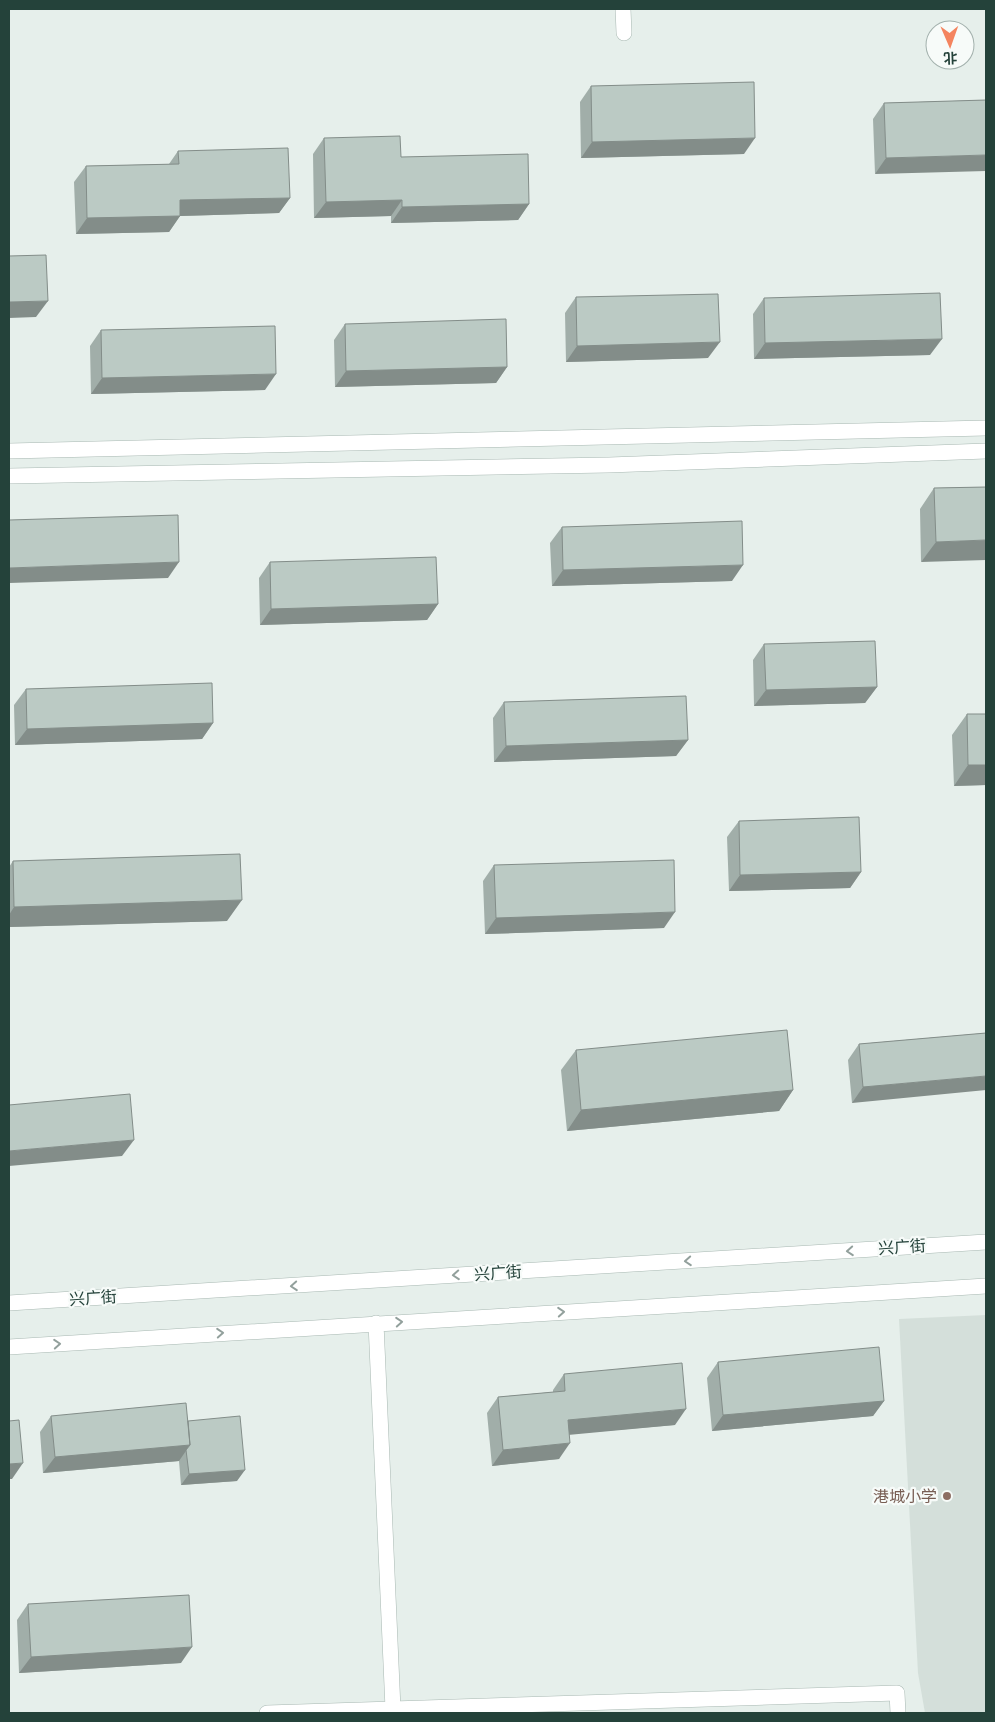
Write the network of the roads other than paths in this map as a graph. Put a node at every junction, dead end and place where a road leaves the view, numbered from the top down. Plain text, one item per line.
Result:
1 (623, 9) edge
2 (624, 33) dead end
3 (986, 428) edge
4 (986, 450) edge
5 (9, 451) edge
6 (9, 476) edge
7 (986, 1242) edge
8 (986, 1286) edge
9 (9, 1303) edge
10 (376, 1323) junction
11 (9, 1347) edge
12 (393, 1709) junction
13 (267, 1713) edge
14 (898, 1713) edge

1 - 2 street
3 - 5 street
4 - 6 street
7 -> 9 street, 兴广街
10 -> 8 street
11 -> 10 street
10 - 12 street
12 - 13 street
12 - 14 street

